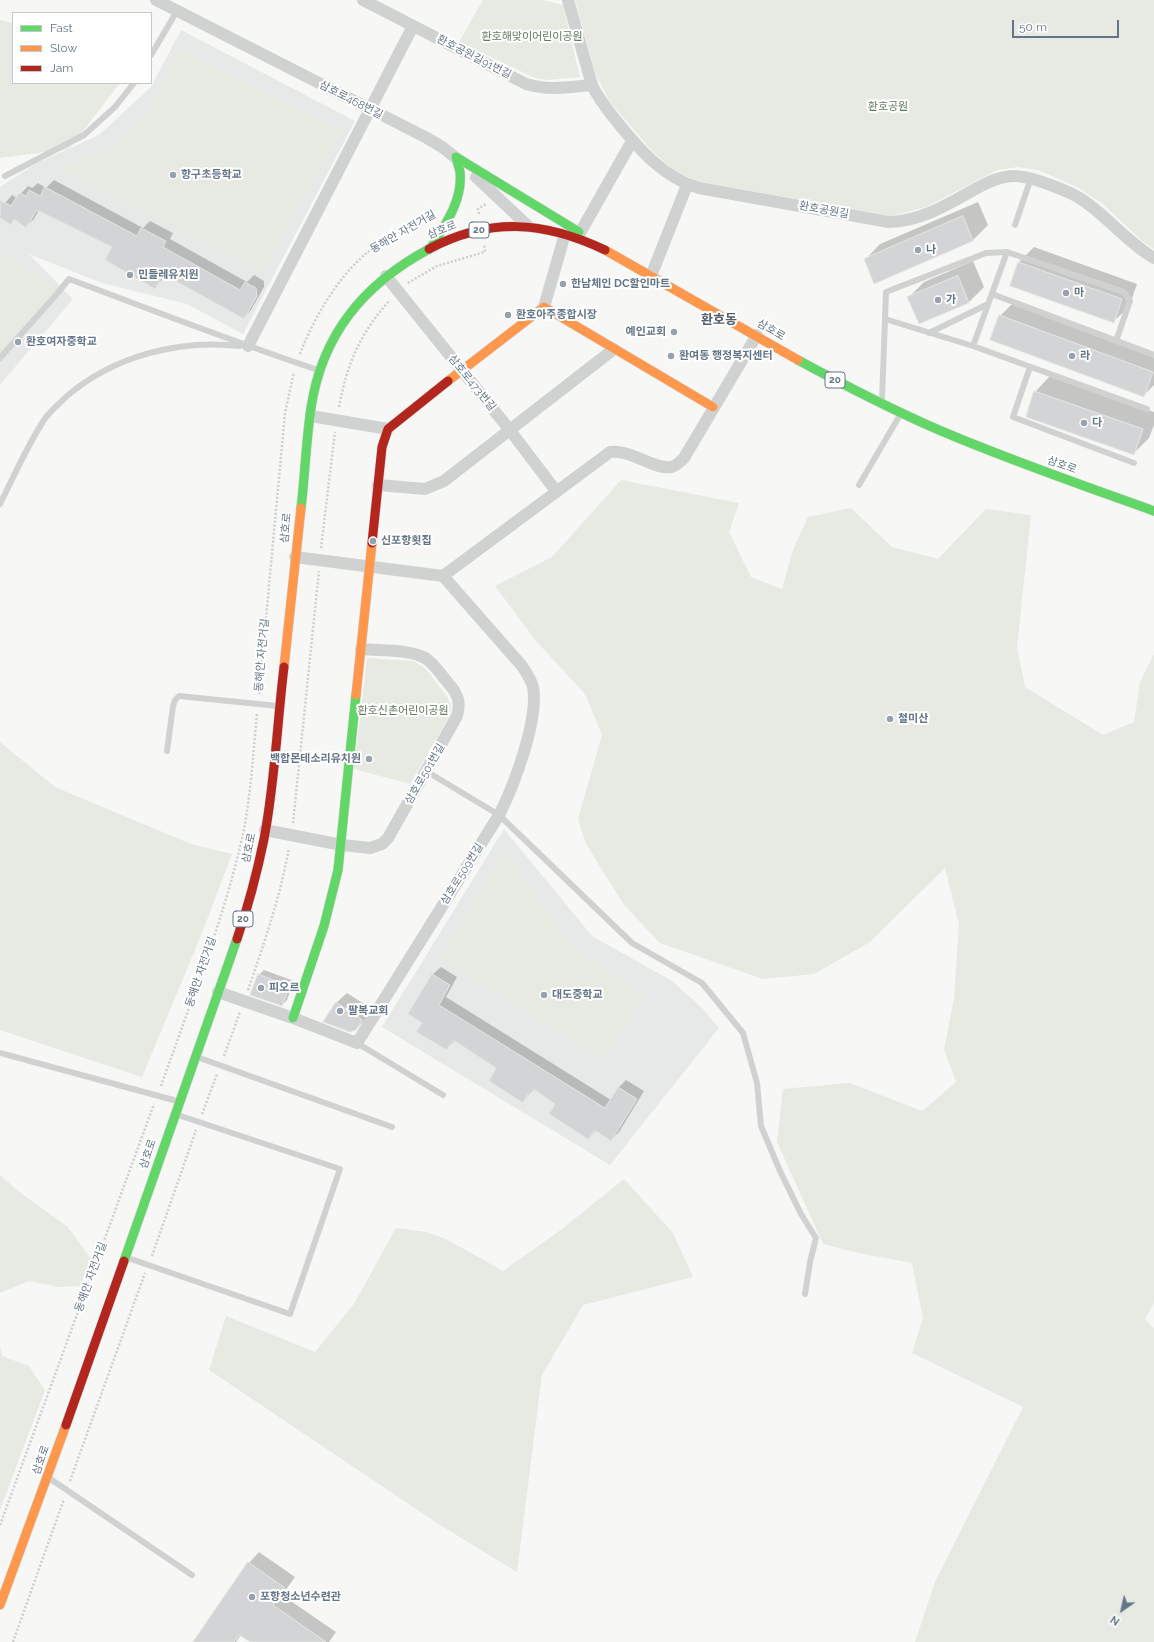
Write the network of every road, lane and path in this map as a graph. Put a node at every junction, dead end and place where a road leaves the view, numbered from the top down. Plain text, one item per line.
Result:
1 (156, 0) edge
2 (363, 0) edge
3 (568, 0) edge
4 (177, 11) junction
5 (414, 26) junction
6 (152, 53) edge
7 (133, 84) edge
8 (592, 85) junction
9 (370, 109) junction
10 (632, 141) junction
11 (456, 157) junction
12 (5, 176) dead end
13 (1031, 178) junction
14 (687, 185) junction
15 (435, 214) dead end
16 (1016, 225) dead end
17 (528, 226) junction
18 (580, 233) junction
19 (565, 234) junction
20 (432, 246) junction
21 (1007, 252) junction
22 (1154, 258) edge
23 (386, 276) junction
24 (651, 276) junction
25 (992, 294) junction
26 (988, 304) junction
27 (544, 307) junction
28 (885, 319) junction
29 (929, 333) junction
30 (757, 335) junction
31 (1116, 341) junction
32 (248, 346) junction
33 (973, 346) junction
34 (614, 349) junction
35 (1154, 355) edge
36 (0, 358) edge
37 (297, 363) junction
38 (1030, 367) junction
39 (320, 370) junction
40 (462, 370) junction
41 (882, 404) junction
42 (713, 408) junction
43 (1147, 409) dead end
44 (901, 413) junction
45 (311, 416) junction
46 (388, 429) junction
47 (509, 429) junction
48 (1134, 463) dead end
49 (378, 485) junction
50 (859, 485) dead end
51 (556, 492) junction
52 (0, 504) edge
53 (1154, 511) edge
54 (295, 558) junction
55 (369, 566) junction
56 (443, 576) junction
57 (361, 649) junction
58 (258, 704) junction
59 (279, 706) junction
60 (167, 751) dead end
61 (426, 771) junction
62 (499, 814) junction
63 (265, 830) junction
64 (342, 845) junction
65 (218, 992) junction
66 (293, 1018) junction
67 (357, 1043) junction
68 (0, 1053) edge
69 (195, 1056) junction
70 (443, 1095) dead end
71 (157, 1096) junction
72 (179, 1102) junction
73 (175, 1114) junction
74 (392, 1127) dead end
75 (126, 1257) junction
76 (805, 1294) dead end
77 (48, 1477) junction
78 (0, 1525) edge
79 (192, 1575) dead end
80 (0, 1605) edge

1 - 4 street, 삼호로468번길
2 - 5 street, 환호공원길91번길
3 - 8 street, 환호공원길
4 - 6 lane
4 - 9 street, 삼호로468번길
5 - 8 street, 환호공원길91번길
5 - 9 street
7 - 12 lane
8 - 10 street, 환호공원길
9 - 11 street, 삼호로468번길
9 - 32 street
10 - 14 street, 환호공원길
10 - 18 street
11 - 17 street, 삼호로468번길
11 - 18 main road
11 - 20 main road
13 - 14 street, 환호공원길
13 - 16 lane
13 - 22 street, 환호공원길
14 - 24 street
15 - 37 path, 동해안 자전거길
17 - 19 main road, 삼호로 / 20
17 - 20 main road, 삼호로 / 20
18 - 24 main road
19 - 24 main road, 삼호로 / 20
19 - 27 street
20 - 23 main road, 삼호로 / 20
21 - 25 lane
21 - 28 lane
21 - 31 lane
23 - 39 main road, 삼호로 / 20
23 - 40 street, 삼호로473번길
24 - 30 main road, 삼호로 / 20
25 - 26 lane
25 - 31 lane
26 - 29 lane
26 - 33 lane
27 - 34 main road
27 - 40 main road
28 - 29 lane
28 - 41 lane
29 - 33 lane
30 - 41 main road, 삼호로 / 20
30 - 42 street
31 - 35 lane
32 - 36 lane
32 - 37 lane
32 - 52 lane
33 - 38 lane
34 - 42 main road
34 - 47 street
37 - 39 lane
37 - 58 path, 동해안 자전거길
38 - 43 lane
38 - 48 lane
39 - 45 main road, 삼호로 / 20
40 - 46 main road
40 - 47 street, 삼호로473번길
41 - 44 main road, 삼호로 / 20
42 - 51 street
44 - 50 lane
44 - 53 main road, 삼호로 / 20
45 - 46 street
45 - 54 main road, 삼호로 / 20
46 - 49 main road
47 - 49 street
47 - 51 street, 삼호로473번길
49 - 55 main road
51 - 56 street
54 - 55 street
54 - 59 main road, 삼호로 / 20
55 - 56 street
55 - 57 main road
56 - 62 street, 삼호로509번길
57 - 61 street, 삼호로501번길
57 - 64 main road
58 - 59 lane
58 - 60 lane
58 - 71 path, 동해안 자전거길
59 - 63 main road, 삼호로 / 20
61 - 62 lane
61 - 64 street, 삼호로501번길
62 - 67 street, 삼호로509번길
62 - 76 lane
63 - 64 street, 삼호로501번길
63 - 65 main road, 삼호로 / 20
64 - 66 main road
65 - 66 street
65 - 69 main road, 삼호로 / 20
66 - 67 street
67 - 70 lane
68 - 71 lane
69 - 72 main road, 삼호로 / 20
69 - 74 lane
71 - 72 lane
71 - 78 path, 동해안 자전거길
72 - 73 main road, 삼호로 / 20
73 - 75 main road, 삼호로 / 20
73 - 75 lane
75 - 77 main road, 삼호로 / 20
77 - 79 lane
77 - 80 main road, 삼호로 / 20

